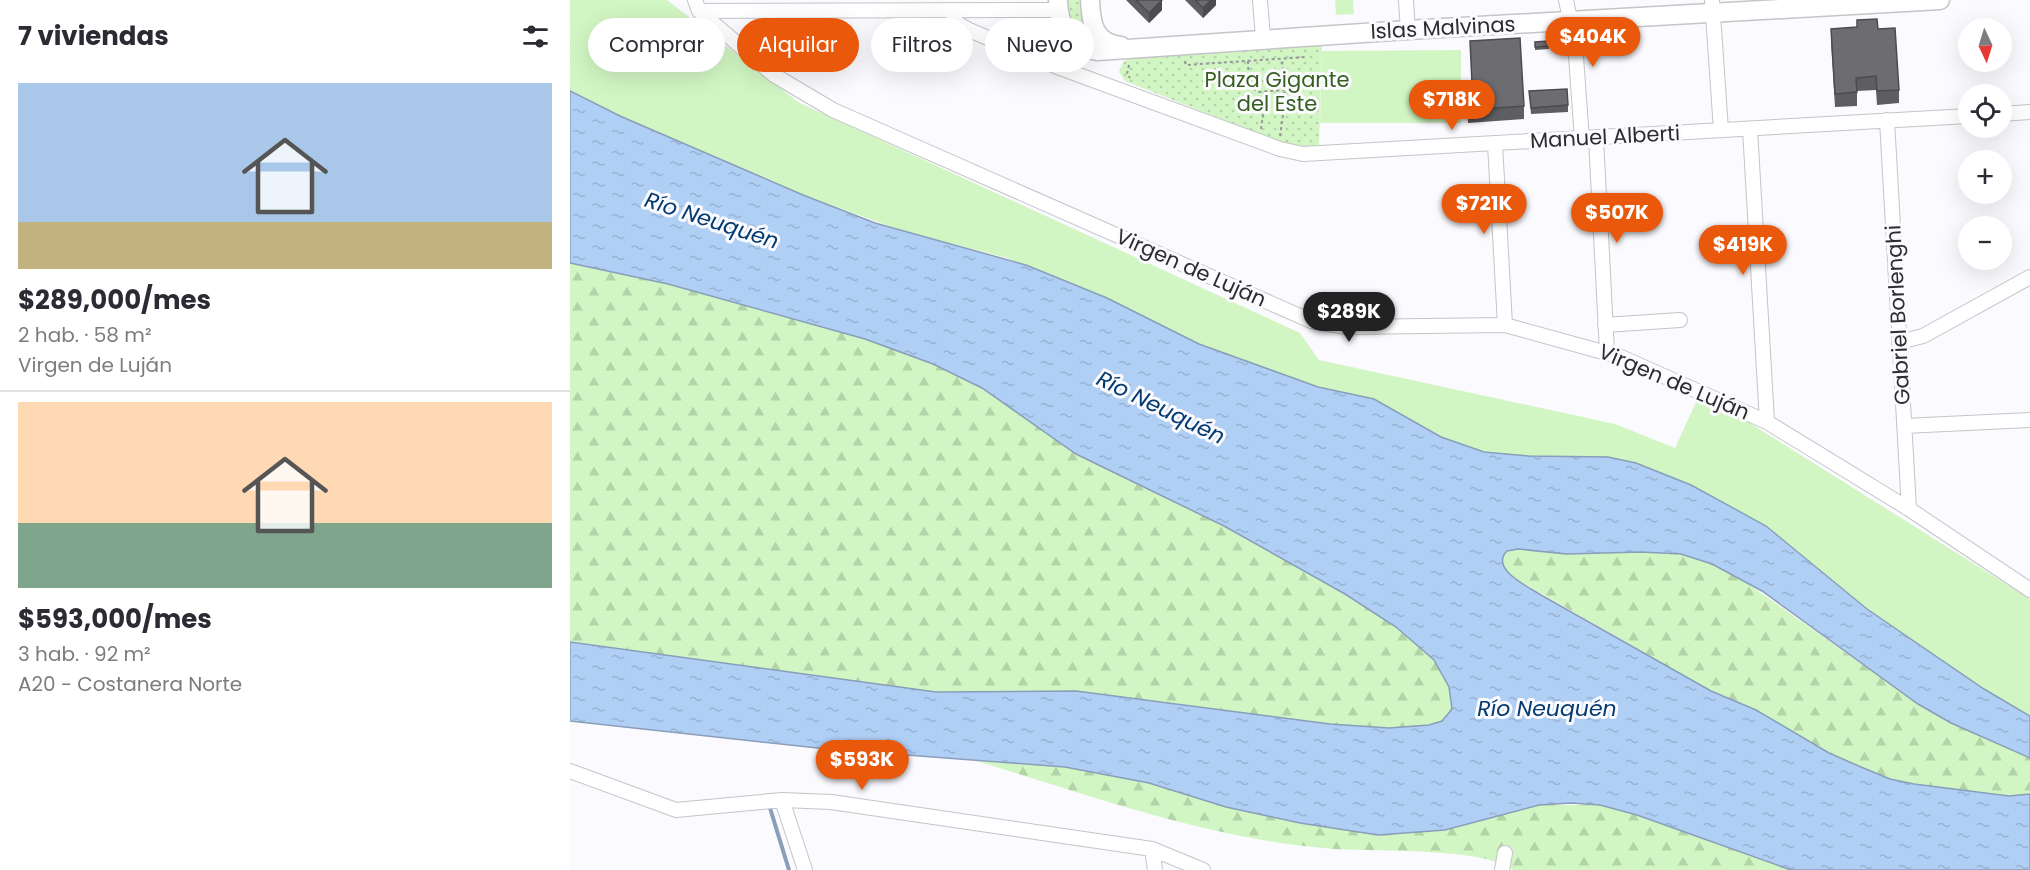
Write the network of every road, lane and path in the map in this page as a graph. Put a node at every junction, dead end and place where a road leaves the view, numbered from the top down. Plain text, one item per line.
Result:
1 (1090, 0) edge
2 (1260, 0) edge
3 (1407, 0) edge
4 (1566, 0) edge
5 (1940, 0) edge
6 (1850, 2) edge
7 (1878, 2) edge
8 (830, 5) edge
9 (1058, 5) edge
10 (697, 6) edge
11 (1712, 6) edge
12 (950, 10) junction
13 (1570, 21) junction
14 (1408, 30) junction
15 (1263, 38) junction
16 (1128, 54) junction
17 (1185, 57) dead end
18 (1305, 57) dead end
19 (1282, 59) junction
20 (1248, 61) junction
21 (1127, 74) dead end
22 (1284, 90) junction
23 (1266, 91) junction
24 (2030, 112) edge
25 (2012, 113) edge
26 (1958, 116) edge
27 (1887, 120) junction
28 (1261, 129) dead end
29 (1750, 129) junction
30 (1721, 130) junction
31 (1280, 137) dead end
32 (1596, 138) junction
33 (1582, 139) junction
34 (1495, 144) junction
35 (2030, 277) edge
36 (1680, 320) dead end
37 (1605, 325) junction
38 (1505, 326) junction
39 (1899, 342) junction
40 (1607, 352) junction
41 (2030, 420) edge
42 (1767, 422) junction
43 (1904, 426) junction
44 (1909, 509) junction
45 (2030, 590) edge
46 (570, 771) edge
47 (782, 800) junction
48 (1152, 849) junction
49 (1505, 853) dead end
50 (805, 870) edge
51 (1155, 870) edge
52 (1203, 870) edge
53 (1502, 870) edge

1 - 16 main road
2 - 15 street
3 - 14 street
4 - 13 street
5 - 7 main road, Islas Malvinas
6 - 7 main road, Islas Malvinas
6 - 11 main road, Islas Malvinas
8 - 10 street
8 - 12 street
9 - 12 street
9 - 16 main road, Islas Malvinas
10 - 38 street, Virgen de Luján
11 - 13 main road, Islas Malvinas
11 - 30 street
12 - 34 street, Manuel Alberti
13 - 14 main road, Islas Malvinas
13 - 33 street
14 - 15 main road, Islas Malvinas
15 - 16 main road, Islas Malvinas
16 - 21 path
17 - 20 path
18 - 19 path
19 - 20 path
19 - 22 path
20 - 23 path
22 - 23 path
22 - 31 path
23 - 28 path
24 - 25 street
26 - 27 street, Manuel Alberti
27 - 29 street, Manuel Alberti
27 - 39 street, Gabriel Borlenghi
29 - 30 street, Manuel Alberti
29 - 42 street
30 - 32 street, Manuel Alberti
32 - 33 street, Manuel Alberti
32 - 37 street
33 - 34 street, Manuel Alberti
34 - 38 street
35 - 39 street
36 - 37 street
37 - 40 street
38 - 40 street, Virgen de Luján
39 - 43 street, Gabriel Borlenghi
40 - 42 street, Virgen de Luján
41 - 43 street
42 - 44 street, Virgen de Luján
43 - 44 street, Gabriel Borlenghi
44 - 45 street, Virgen de Luján
46 - 47 street
47 - 48 street
47 - 50 street
48 - 51 street
48 - 52 street
49 - 53 street

